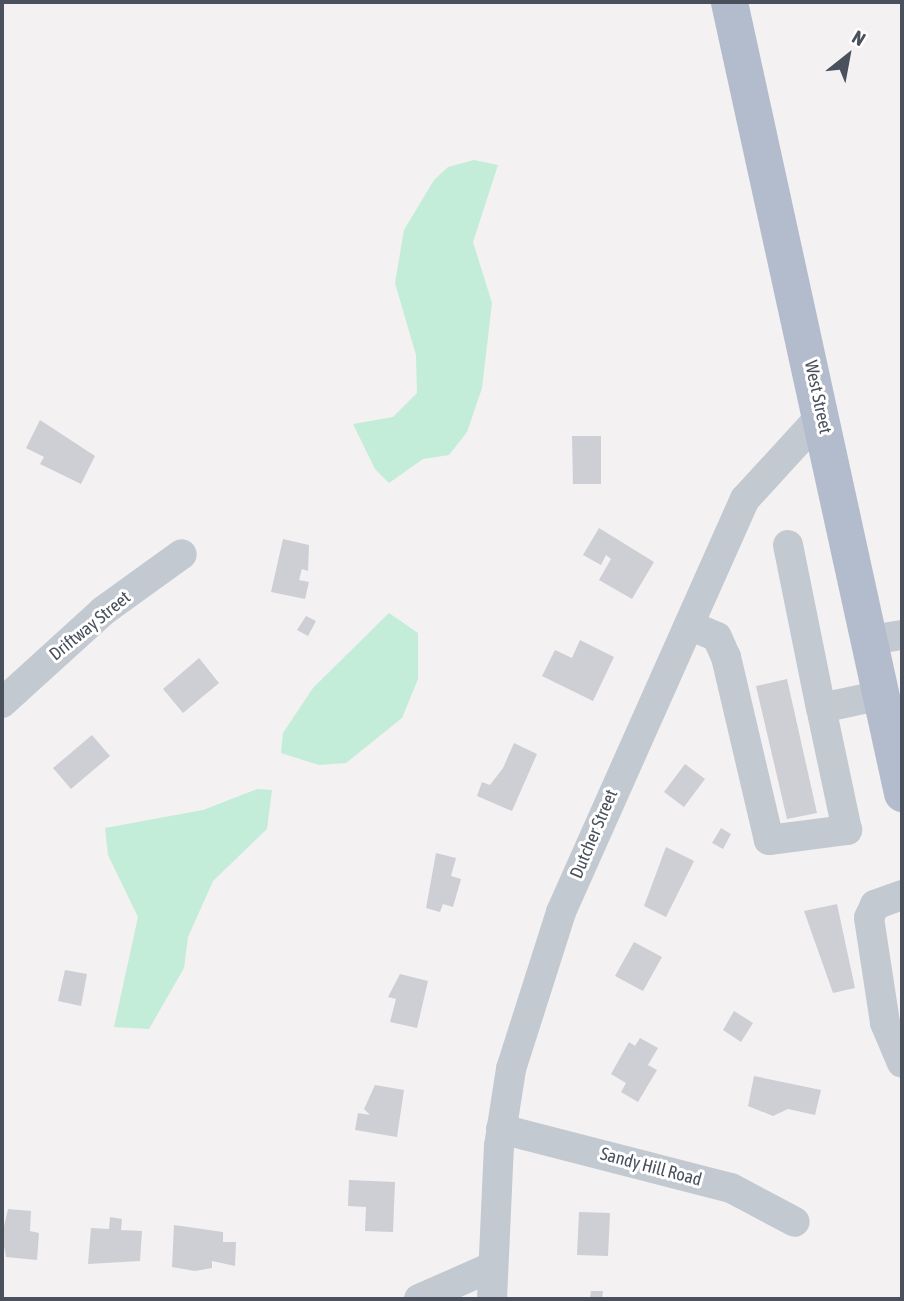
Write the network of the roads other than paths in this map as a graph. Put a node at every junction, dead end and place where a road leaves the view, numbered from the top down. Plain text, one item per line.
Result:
1 (729, 2) edge
2 (821, 416) junction
3 (788, 545) dead end
4 (183, 554) dead end
5 (689, 625) junction
6 (886, 638) edge
7 (882, 695) junction
8 (2, 703) edge
9 (821, 708) junction
10 (902, 793) edge
11 (902, 895) edge
12 (902, 1063) edge
13 (501, 1129) junction
14 (795, 1222) dead end
15 (492, 1267) junction
16 (419, 1299) edge
17 (492, 1299) edge

1 - 2 main road, West Street
2 - 5 street, Dutcher Street
2 - 6 main road, West Street
3 - 9 street
4 - 8 street, Driftway Street
5 - 9 street
5 - 13 street, Dutcher Street
6 - 7 main road, West Street
7 - 9 street
7 - 10 main road, West Street
11 - 12 street
13 - 14 street, Sandy Hill Road
13 - 15 street, Dutcher Street
15 - 16 street
15 - 17 street, Dutcher Street

